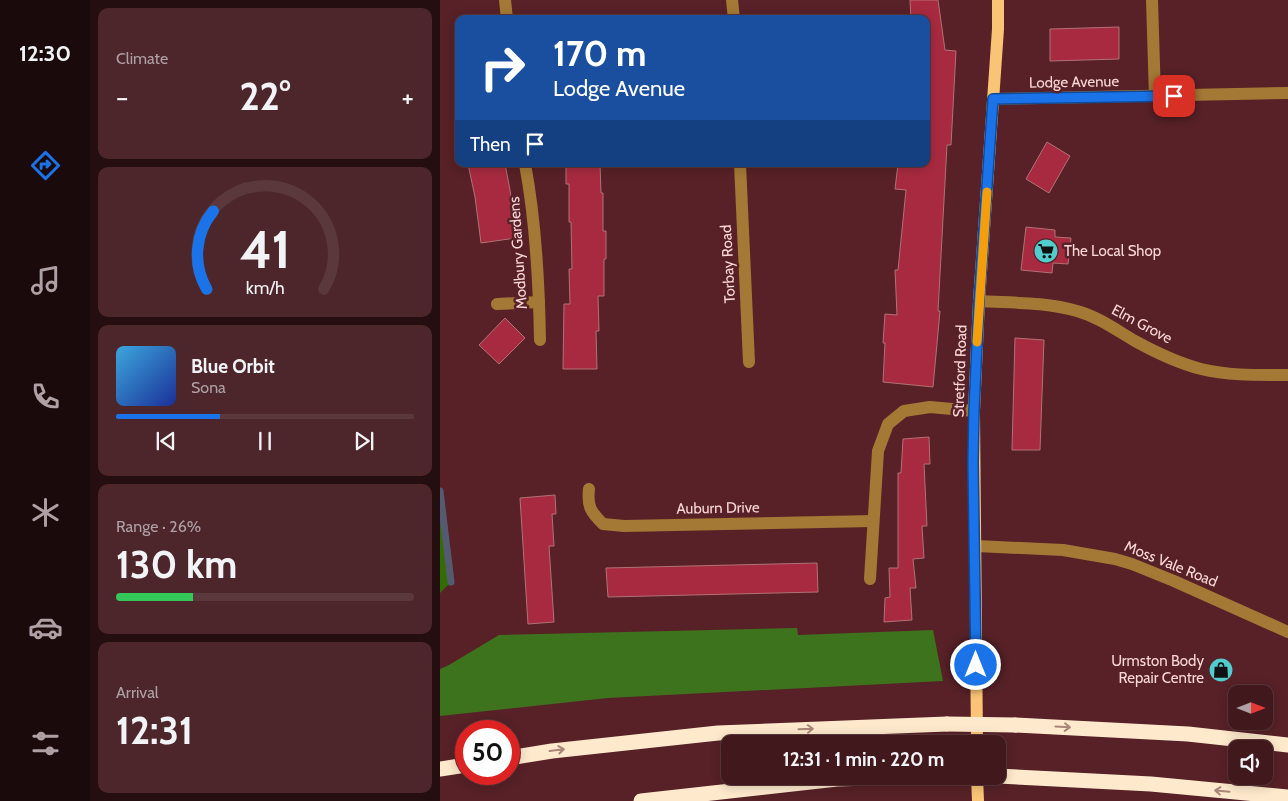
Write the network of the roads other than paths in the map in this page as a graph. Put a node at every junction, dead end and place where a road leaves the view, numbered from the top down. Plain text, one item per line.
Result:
1 (506, 0) edge
2 (732, 0) edge
3 (998, 0) edge
4 (1152, 0) edge
5 (507, 15) edge
6 (734, 15) edge
7 (1288, 94) edge
8 (1155, 97) junction
9 (993, 99) junction
10 (526, 167) edge
11 (740, 167) edge
12 (979, 301) junction
13 (539, 302) junction
14 (497, 304) dead end
15 (540, 340) dead end
16 (749, 362) dead end
17 (1288, 375) edge
18 (974, 410) junction
19 (589, 489) dead end
20 (873, 521) junction
21 (976, 546) junction
22 (870, 579) dead end
23 (1288, 632) edge
24 (977, 735) edge
25 (1288, 745) edge
26 (520, 756) edge
27 (455, 767) edge
28 (440, 769) edge
29 (1006, 776) edge
30 (784, 785) edge
31 (977, 785) edge
32 (1288, 797) edge
33 (641, 801) edge
34 (978, 801) edge

1 - 5 street
2 - 6 street
3 - 9 main road, Stretford Road
4 - 8 street
7 - 8 street, Lodge Avenue
8 - 9 street, Lodge Avenue
9 - 12 main road, Stretford Road
10 - 13 street, Modbury Gardens
11 - 16 street, Torbay Road
12 - 17 street, Elm Grove
12 - 18 main road, Stretford Road
13 - 14 street
13 - 15 street, Modbury Gardens
18 - 20 street
18 - 21 main road, Stretford Road
19 - 20 street, Auburn Drive
20 - 22 street
21 - 23 street, Moss Vale Road
21 - 24 main road, Stretford Road
26 -> 25 highway, bridge
27 - 28 highway
32 -> 29 highway
30 - 33 highway
31 - 34 main road

